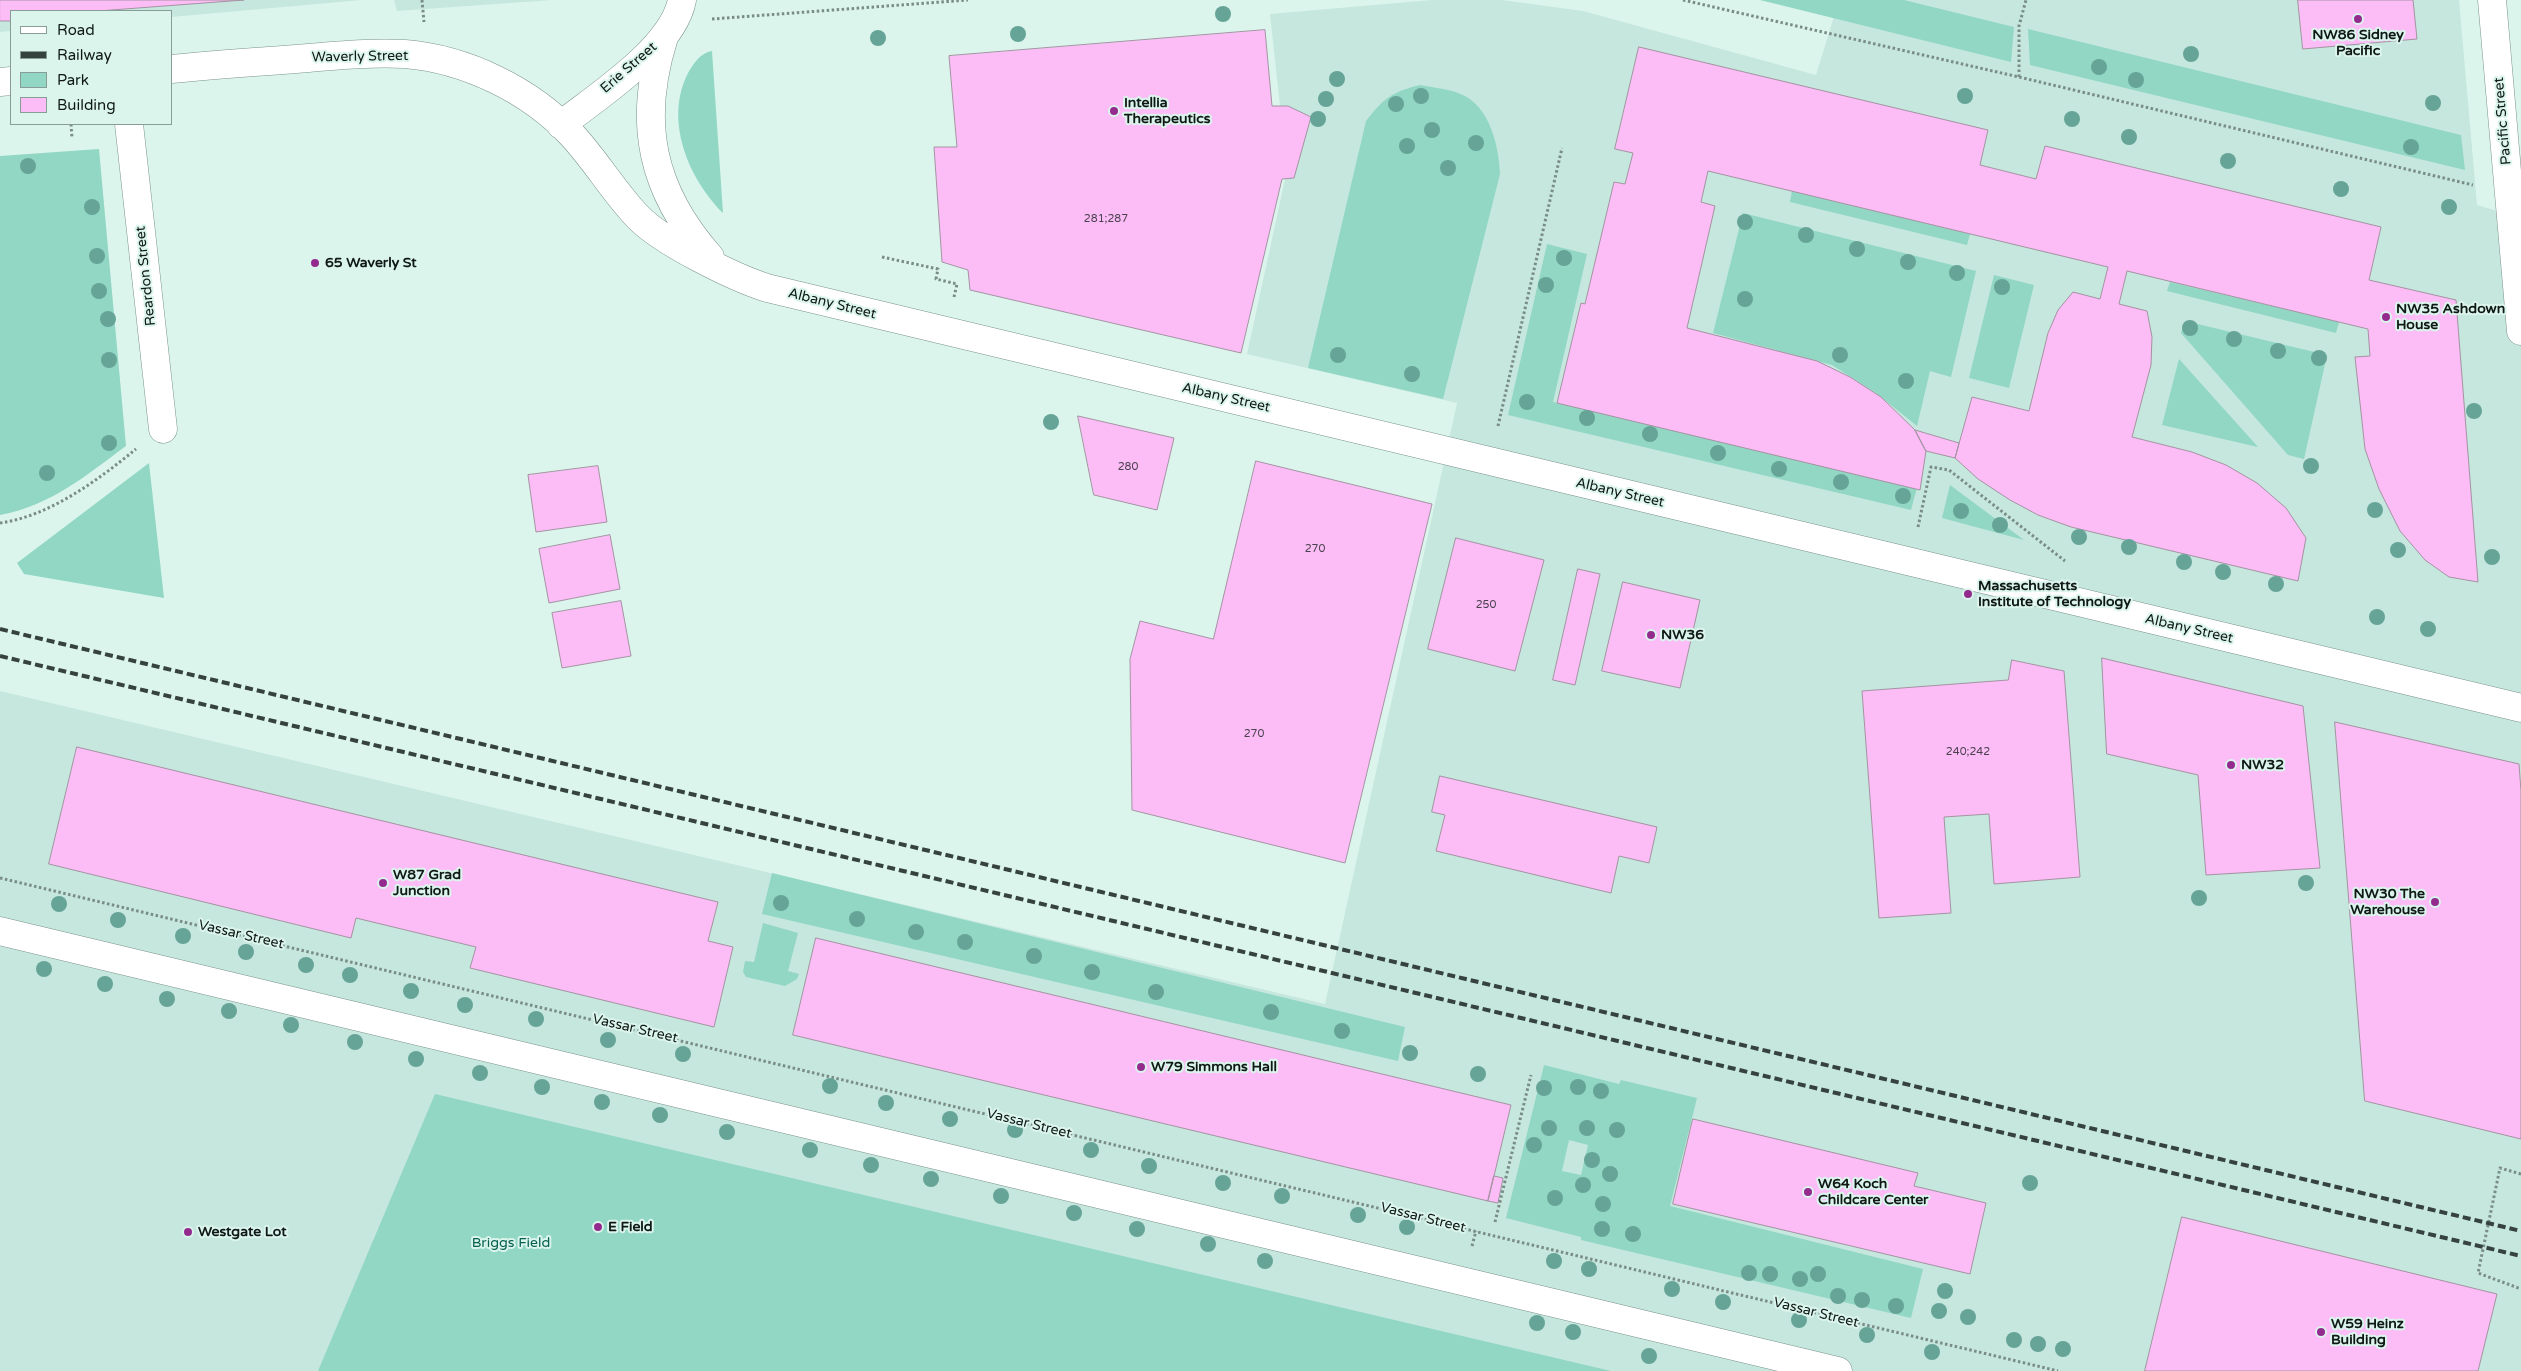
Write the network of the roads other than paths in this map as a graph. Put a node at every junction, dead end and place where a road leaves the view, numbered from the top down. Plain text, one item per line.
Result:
1 (2492, 0) edge
2 (673, 20) edge
3 (172, 69) edge
4 (129, 125) edge
5 (561, 125) junction
6 (2515, 179) edge
7 (722, 269) junction
8 (2521, 331) edge
9 (163, 429) road end
10 (2521, 708) edge
11 (0, 932) edge
12 (1838, 1371) edge

1 - 6 main road, Pacific Street
2 - 5 main road, Erie Street
2 - 7 main road, Albany Street
3 - 5 main road, Waverly Street
4 - 9 main road, Reardon Street
5 - 7 main road, Albany Street
6 - 8 main road, Pacific Street
7 - 10 main road, Albany Street
11 - 12 main road

